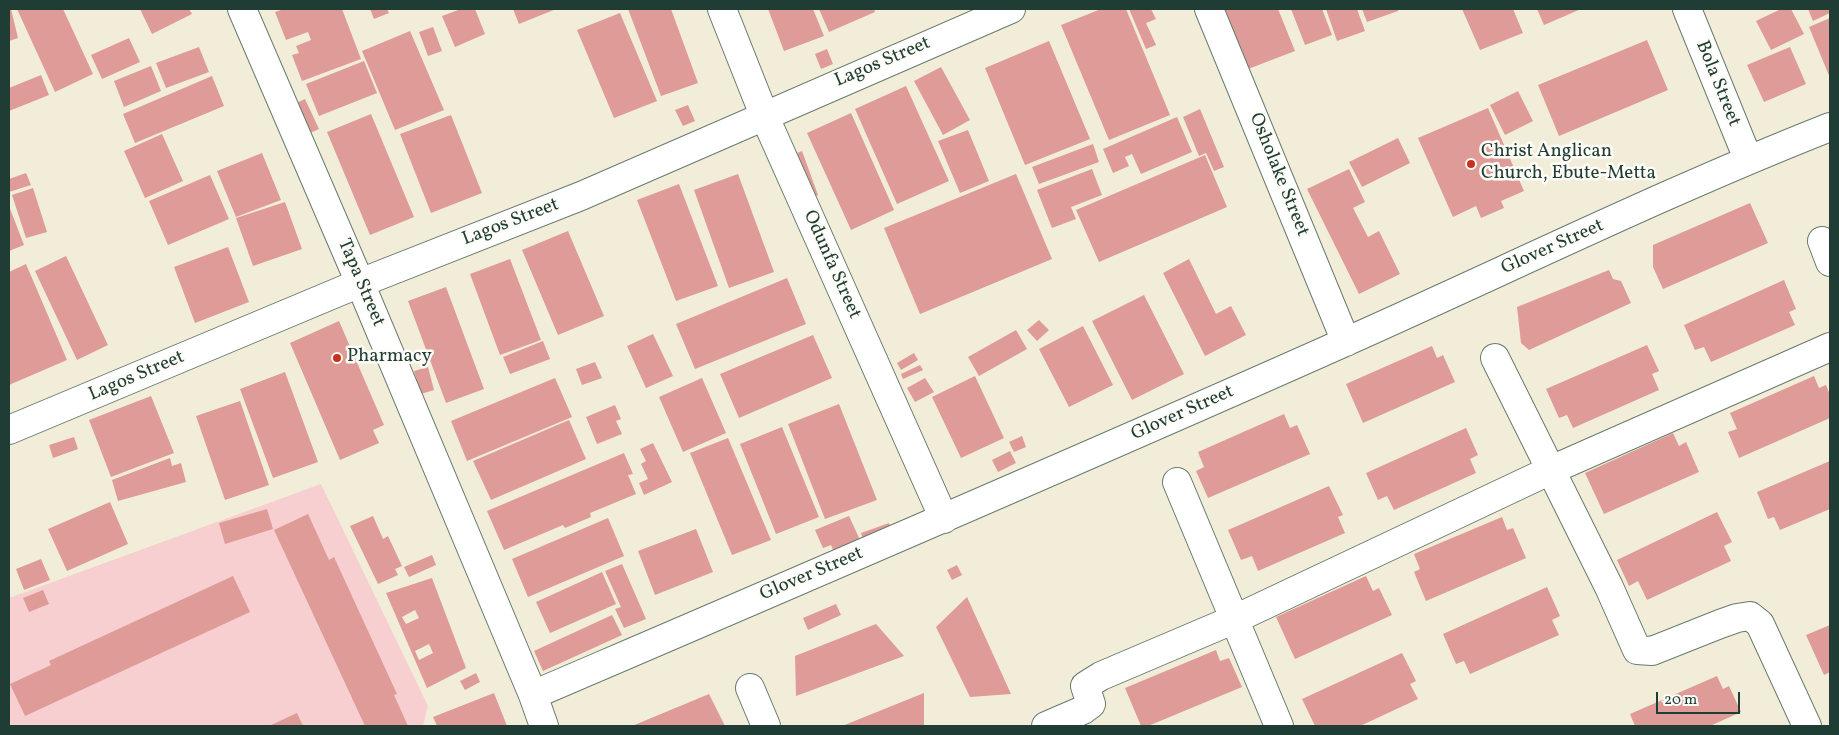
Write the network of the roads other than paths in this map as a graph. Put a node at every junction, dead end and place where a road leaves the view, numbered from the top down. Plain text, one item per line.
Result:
1 (242, 9) edge
2 (722, 9) edge
3 (1011, 9) edge
4 (1209, 9) edge
5 (1687, 9) edge
6 (764, 115) junction
7 (1830, 126) edge
8 (1748, 159) junction
9 (360, 283) junction
10 (1346, 342) junction
11 (1830, 348) edge
12 (1495, 358) dead end
13 (9, 430) edge
14 (1551, 470) junction
15 (1177, 482) dead end
16 (944, 519) junction
17 (1235, 619) junction
18 (750, 688) dead end
19 (533, 695) junction
20 (544, 726) edge
21 (766, 726) edge
22 (1046, 726) edge
23 (1280, 726) edge
24 (1807, 726) edge

1 - 9 street, Tapa Street
2 - 6 street, Odunfa Street
3 - 6 street, Lagos Street
4 - 10 street, Osholake Street
5 - 8 street, Bola Street
6 - 9 street, Lagos Street
6 - 16 street, Odunfa Street
7 - 8 street, Glover Street
8 - 10 street, Glover Street
9 - 13 street, Lagos Street
9 - 19 street, Tapa Street
10 - 16 street, Glover Street
11 - 14 street
12 - 14 street
14 - 17 street
14 - 24 street
15 - 17 street
16 - 19 street, Glover Street
17 - 22 street
17 - 23 street
18 - 21 street
19 - 20 street, Tapa Street

